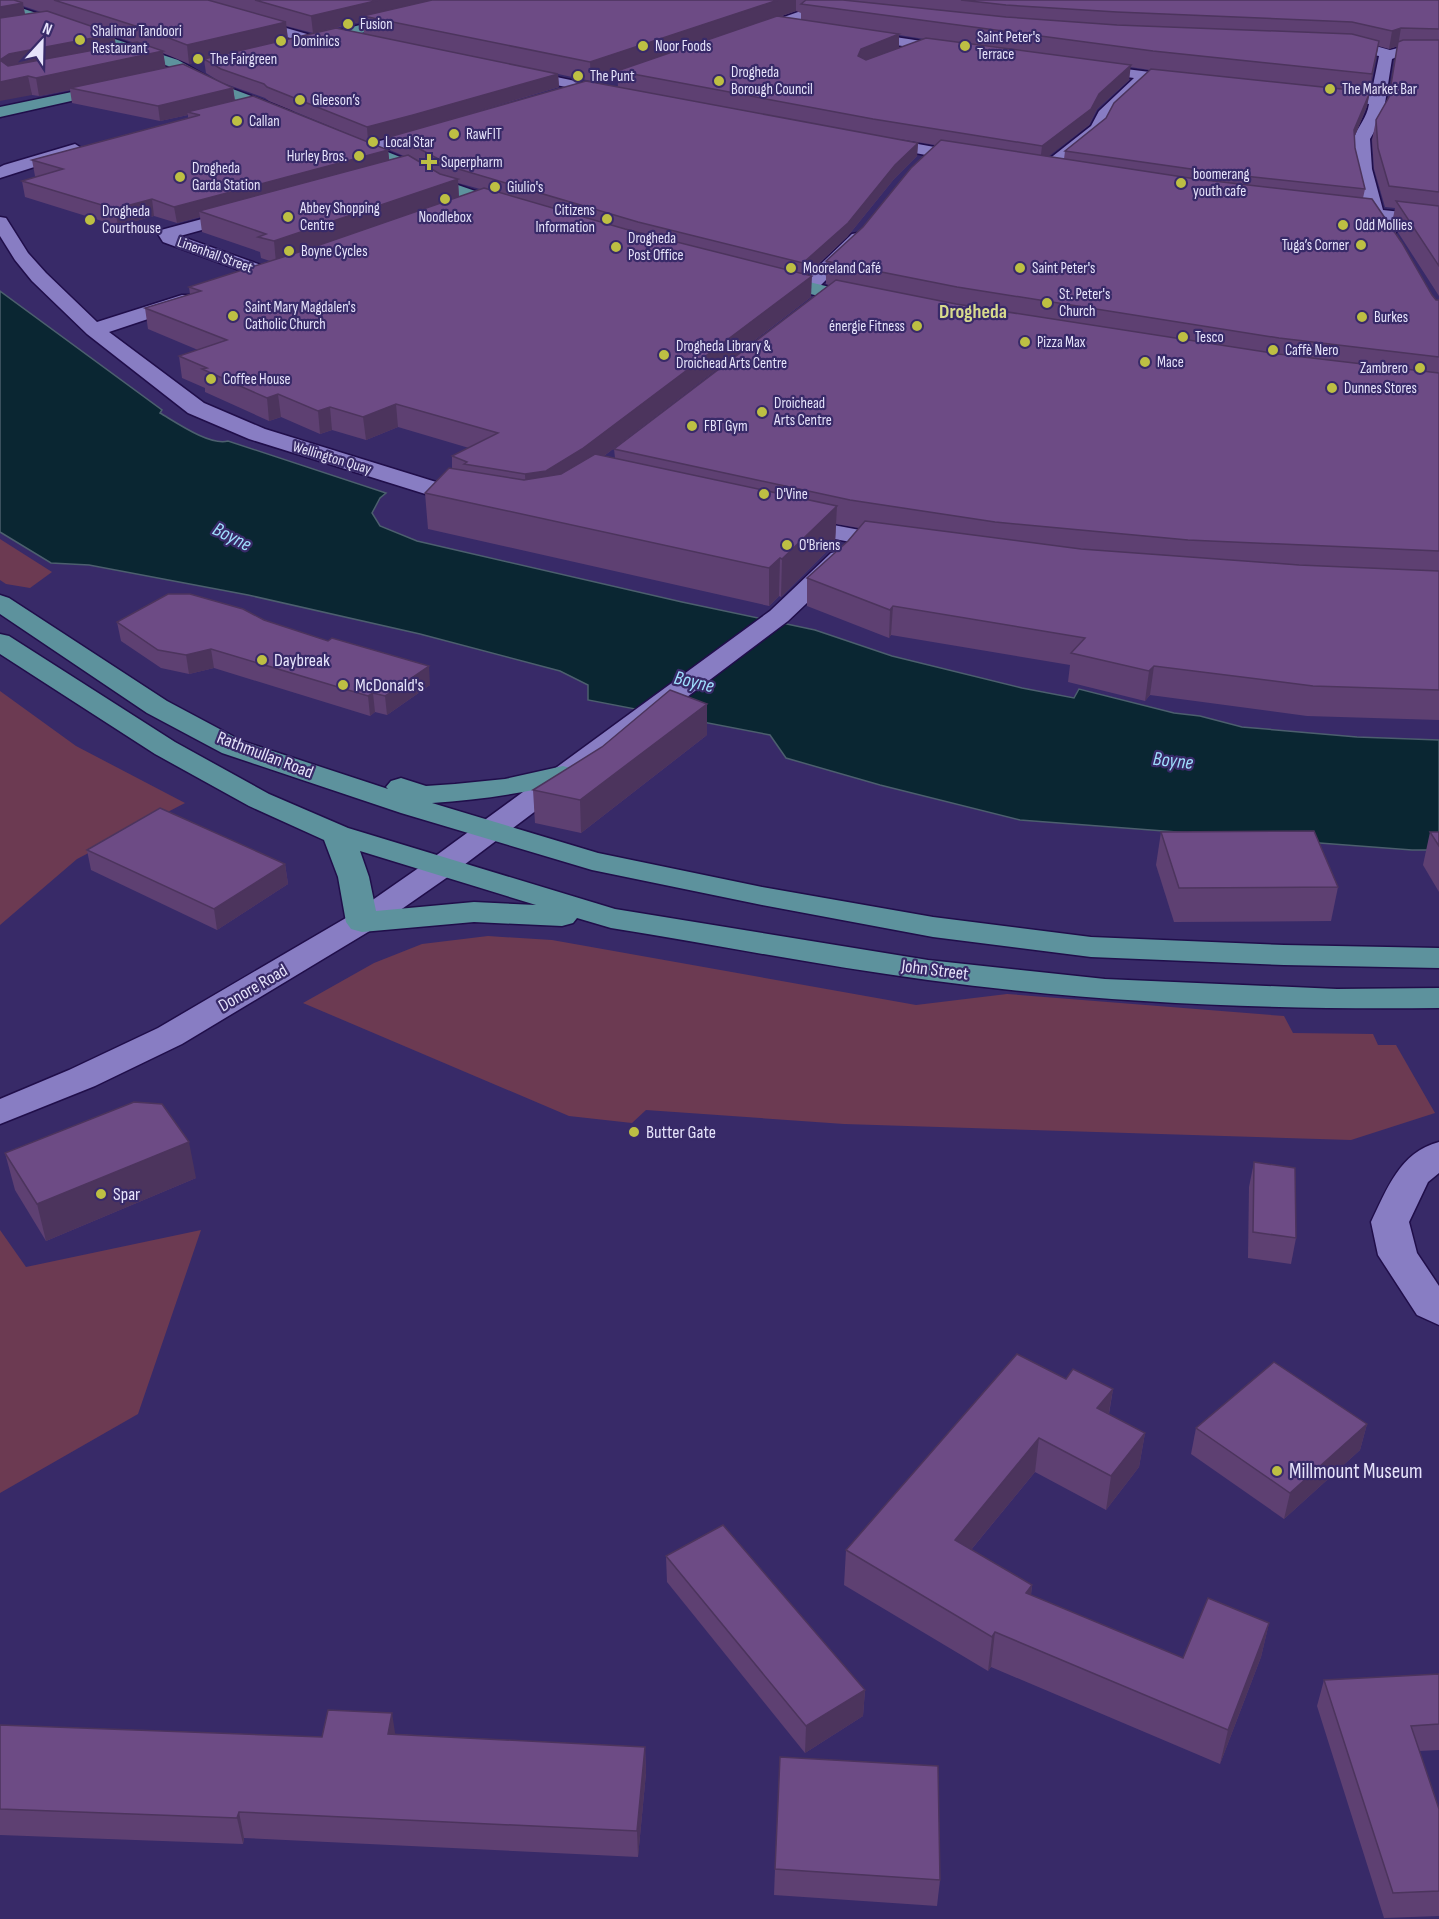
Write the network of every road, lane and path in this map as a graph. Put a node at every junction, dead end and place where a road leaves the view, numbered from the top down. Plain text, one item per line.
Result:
1 (175, 0) edge
2 (477, 0) edge
3 (822, 4) edge
4 (0, 5) edge
5 (841, 11) edge
6 (53, 22) junction
7 (776, 24) junction
8 (21, 27) edge
9 (810, 29) edge
10 (844, 34) edge
11 (339, 35) junction
12 (742, 36) edge
13 (316, 41) junction
14 (372, 42) edge
15 (1317, 44) edge
16 (922, 46) junction
17 (279, 48) edge
18 (296, 49) edge
19 (967, 52) edge
20 (1439, 52) edge
21 (145, 53) junction
22 (1390, 55) junction
23 (894, 57) edge
24 (113, 59) edge
25 (1068, 66) edge
26 (504, 70) edge
27 (1146, 75) junction
28 (619, 78) edge
29 (1201, 83) edge
30 (586, 88) junction
31 (1309, 94) edge
32 (551, 97) edge
33 (634, 97) edge
34 (1377, 100) junction
35 (260, 103) junction
36 (227, 111) edge
37 (0, 112) edge
38 (0, 119) edge
39 (299, 120) edge
40 (453, 127) edge
41 (329, 132) edge
42 (853, 137) edge
43 (95, 144) edge
44 (366, 149) junction
45 (935, 153) junction
46 (990, 161) edge
47 (412, 167) junction
48 (917, 167) edge
49 (1067, 173) edge
50 (0, 174) edge
51 (379, 176) edge
52 (481, 200) junction
53 (459, 208) edge
54 (1318, 208) edge
55 (257, 209) edge
56 (526, 213) edge
57 (1376, 215) junction
58 (1439, 220) edge
59 (0, 222) edge
60 (869, 225) edge
61 (1396, 245) edge
62 (748, 273) edge
63 (237, 283) edge
64 (203, 294) edge
65 (818, 296) junction
66 (885, 305) edge
67 (94, 330) junction
68 (492, 502) edge
69 (767, 518) edge
70 (857, 538) junction
71 (915, 548) edge
72 (0, 603) edge
73 (0, 642) edge
74 (232, 747) junction
75 (563, 775) junction
76 (487, 831) junction
77 (337, 834) junction
78 (441, 867) junction
79 (612, 918) junction
80 (362, 922) junction
81 (1439, 937) edge
82 (1284, 955) junction
83 (1439, 958) edge
84 (1439, 998) edge
85 (0, 1112) edge
86 (1439, 1154) edge
87 (1439, 1310) edge

1 - 13 street
2 - 11 main road
3 - 5 street
3 - 7 street
4 - 6 main road
6 - 8 street
6 - 21 main road
7 - 9 street
7 - 12 street
10 - 16 street
11 - 13 main road
11 - 14 street
13 - 17 main road
13 - 18 main road
15 - 22 street
16 - 19 street
16 - 23 street
20 - 22 street
21 - 24 street
21 - 35 main road
22 - 34 street
25 - 27 street
26 - 30 street
27 - 29 street
27 - 49 street
28 - 30 street
30 - 32 street
30 - 33 street
31 - 34 street
34 - 57 street
35 - 36 street
35 - 39 main road
37 - 38 main road
40 - 44 street
41 - 44 main road
42 - 45 street
43 - 50 street
44 - 47 main road
45 - 46 street
45 - 48 street
47 - 51 street
47 - 52 main road
52 - 53 street
52 - 56 main road
54 - 57 street
55 - 63 street, Linenhall Street
57 - 58 street
57 - 61 street
59 - 67 street, Wellington Quay
60 - 65 street
62 - 65 main road
64 - 67 street
65 - 66 main road
67 - 68 street, Wellington Quay
69 - 70 street
70 - 71 street
70 - 75 street, Donore Road
72 - 74 main road, Rathmullan Road
73 - 77 main road, Rathmullan Road
74 - 75 main road
74 - 76 main road, Rathmullan Road
75 - 76 street, Donore Road
76 - 78 street, Donore Road
76 - 82 main road
77 - 78 main road, Rathmullan Road
77 - 80 main road
78 - 79 main road, John Street
78 - 80 street, Donore Road
79 - 80 main road
79 - 84 main road, John Street
80 - 85 street, Donore Road
81 - 82 main road
82 - 83 main road
86 - 87 street

